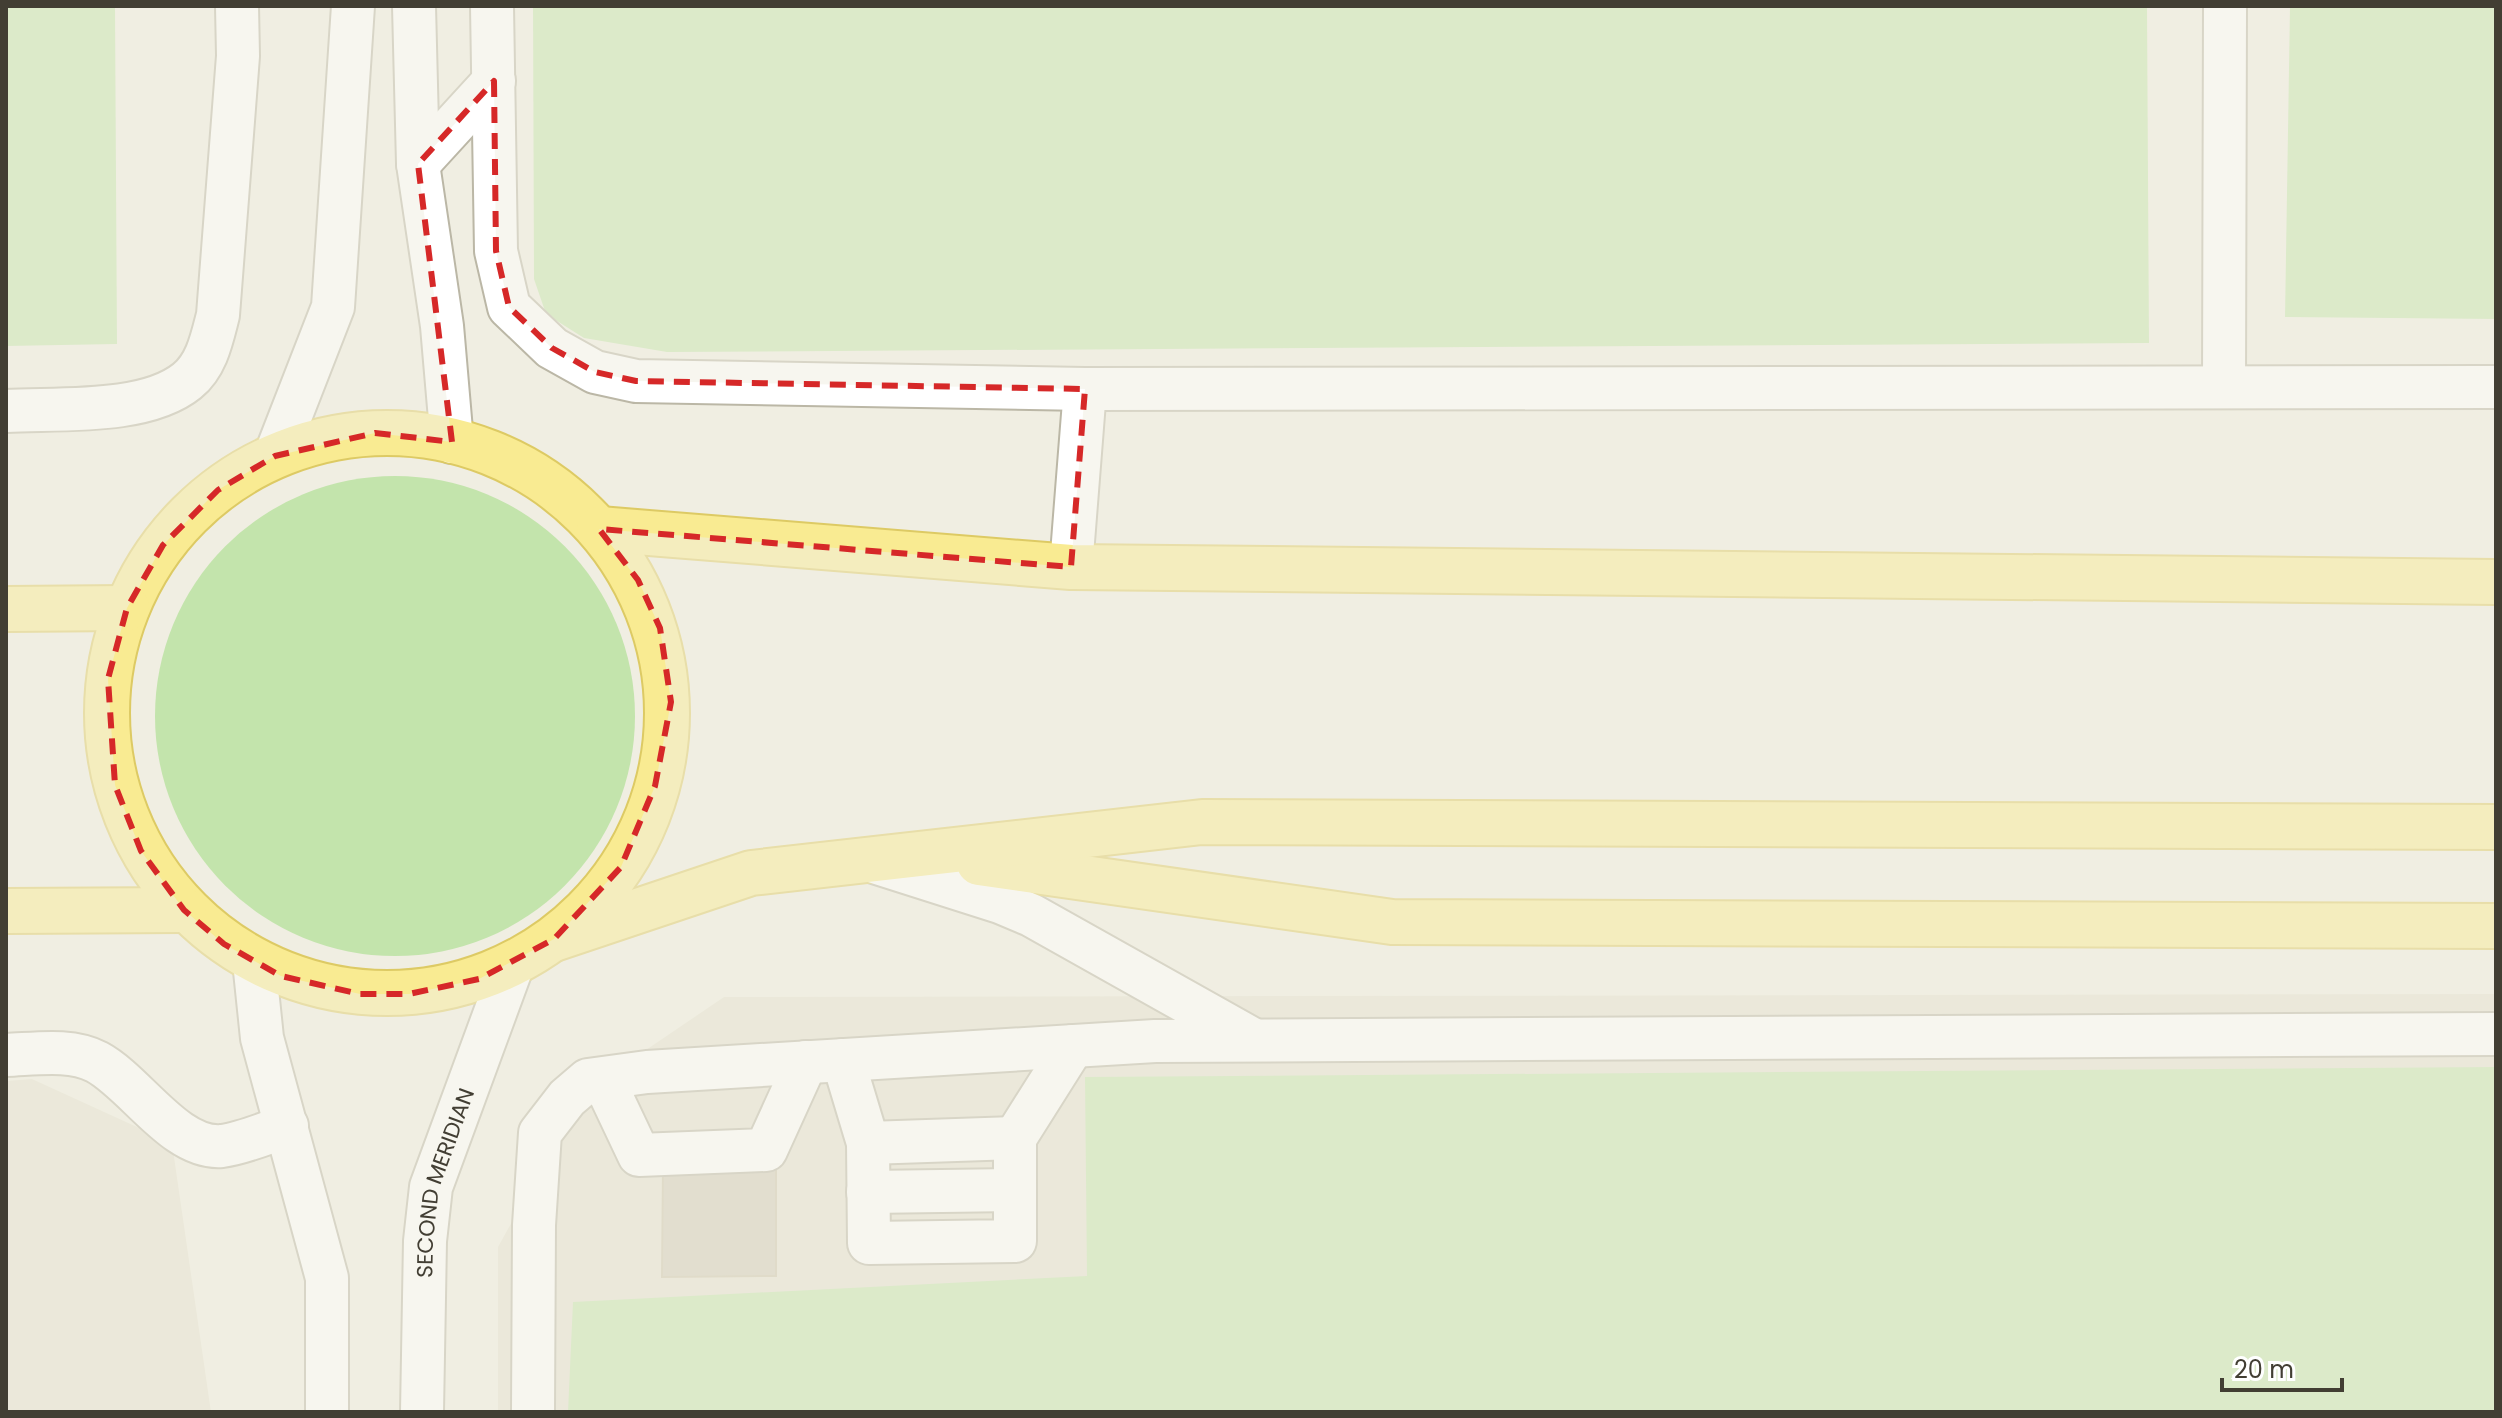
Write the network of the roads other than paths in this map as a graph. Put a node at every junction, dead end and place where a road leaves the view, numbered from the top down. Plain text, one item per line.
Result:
1 (237, 6) edge
2 (353, 6) edge
3 (414, 6) edge
4 (492, 6) edge
5 (2225, 6) edge
6 (494, 81) junction
7 (418, 164) junction
8 (2224, 385) junction
9 (2496, 387) edge
10 (1085, 389) junction
11 (6, 411) edge
12 (452, 442) junction
13 (275, 456) junction
14 (599, 529) junction
15 (1071, 567) junction
16 (2496, 582) edge
17 (127, 608) junction
18 (6, 609) edge
19 (2496, 827) edge
20 (918, 854) junction
21 (868, 860) junction
22 (184, 910) junction
23 (6, 911) edge
24 (2496, 926) edge
25 (554, 939) junction
26 (254, 961) junction
27 (513, 964) junction
28 (2496, 1034) edge
29 (1256, 1041) junction
30 (1073, 1046) junction
31 (6, 1055) edge
32 (824, 1061) junction
33 (603, 1079) junction
34 (287, 1126) junction
35 (1015, 1138) junction
36 (868, 1143) junction
37 (327, 1412) edge
38 (422, 1412) edge
39 (533, 1412) edge

1 - 11 street
2 - 13 street
3 - 7 street
4 - 6 street
5 - 8 street
6 - 7 street
6 - 10 street
7 - 12 street
8 - 9 street
8 - 10 street
10 - 15 street
12 - 13 main road
12 - 14 main road
13 - 17 main road
14 - 15 main road
14 - 25 main road
15 - 16 main road
17 - 18 main road
17 - 22 main road
19 - 20 main road
20 - 21 main road
20 - 24 main road
21 - 25 main road
21 - 29 street
22 - 23 main road
22 - 26 main road
25 - 27 main road
26 - 27 main road
26 - 34 street
27 - 38 street, SECOND MERIDIAN
28 - 29 street
29 - 30 street
30 - 32 street
30 - 35 street
31 - 34 street
32 - 33 street
32 - 33 street
32 - 36 street
33 - 39 street
34 - 37 street
35 - 36 street
35 - 36 street

